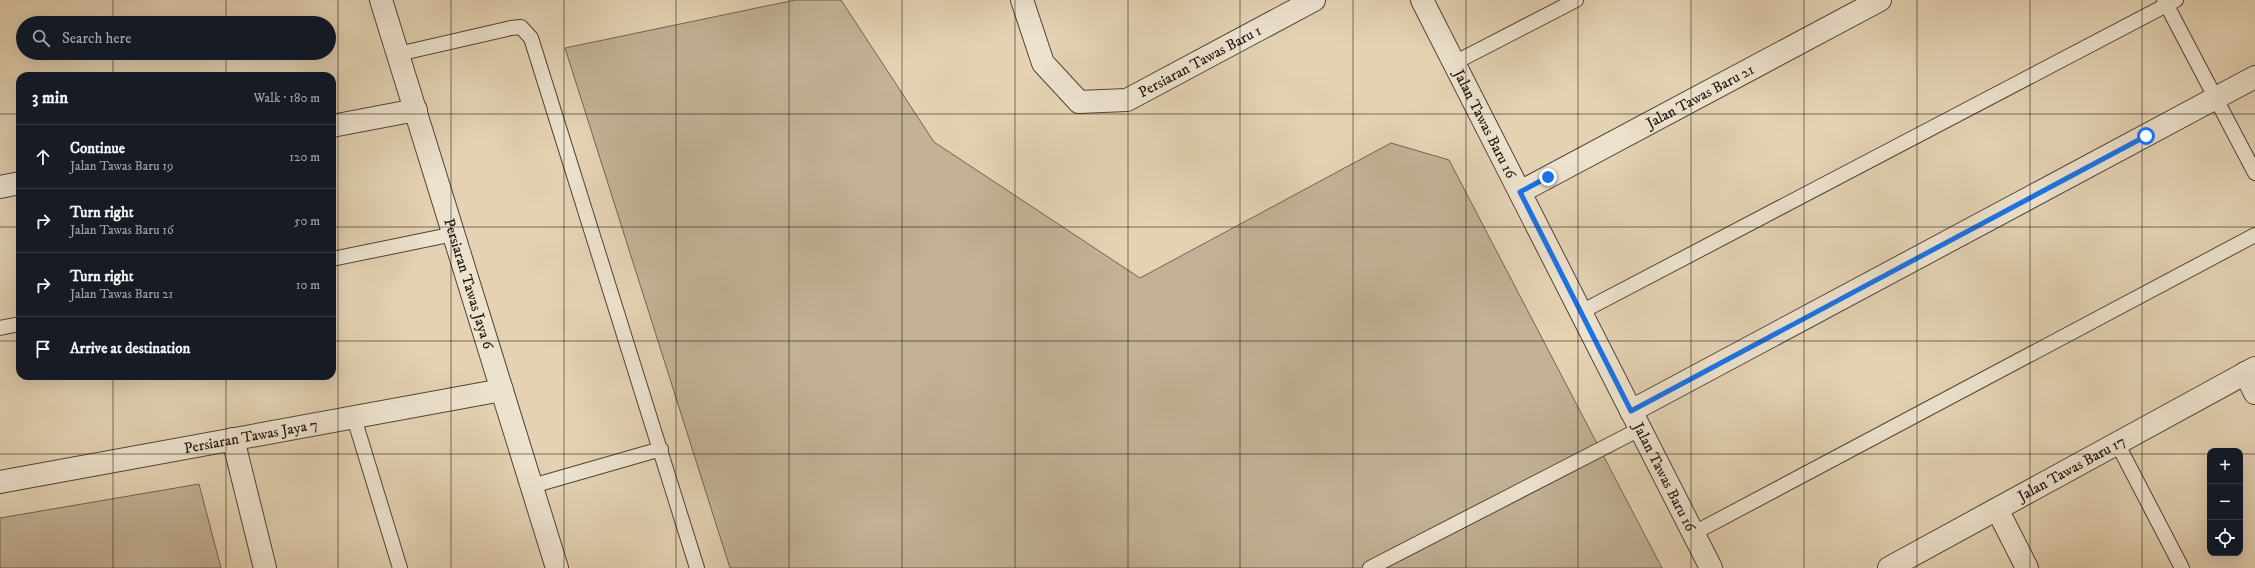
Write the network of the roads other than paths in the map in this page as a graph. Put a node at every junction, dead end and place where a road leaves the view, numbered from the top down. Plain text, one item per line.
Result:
1 (381, 0) edge
2 (1022, 0) edge
3 (1314, 0) edge
4 (1422, 0) edge
5 (1576, 0) edge
6 (1880, 0) edge
7 (2168, 2) edge
8 (398, 54) junction
9 (1454, 63) junction
10 (2255, 77) edge
11 (2216, 98) junction
12 (416, 110) junction
13 (336, 125) edge
14 (2255, 173) edge
15 (16, 185) edge
16 (0, 187) edge
17 (1520, 192) junction
18 (454, 234) junction
19 (2255, 235) edge
20 (336, 258) edge
21 (1581, 312) junction
22 (16, 325) edge
23 (0, 328) edge
24 (2250, 371) edge
25 (502, 390) junction
26 (2255, 393) edge
27 (354, 418) junction
28 (1636, 420) junction
29 (233, 439) junction
30 (2117, 443) junction
31 (661, 448) junction
32 (0, 482) edge
33 (532, 486) junction
34 (1997, 509) junction
35 (1694, 533) junction
36 (265, 568) edge
37 (400, 568) edge
38 (557, 568) edge
39 (697, 568) edge
40 (1370, 568) edge
41 (1711, 568) edge
42 (1889, 568) edge
43 (2027, 568) edge
44 (2182, 568) edge

1 - 8 street, Persiaran Tawas Jaya 6
2 - 3 street, Persiaran Tawas Baru 1
4 - 9 street, Jalan Tawas Baru 16
5 - 9 lane
6 - 17 street, Jalan Tawas Baru 21
7 - 11 lane
7 - 21 lane
8 - 12 street, Persiaran Tawas Jaya 6
8 - 31 lane
9 - 17 street, Jalan Tawas Baru 16
10 - 11 street
11 - 14 lane
11 - 28 street
12 - 13 street
12 - 18 street, Persiaran Tawas Jaya 6
15 - 16 street
17 - 21 street, Jalan Tawas Baru 16
18 - 20 lane
18 - 25 street, Persiaran Tawas Jaya 6
19 - 35 lane
21 - 28 street, Jalan Tawas Baru 16
22 - 23 lane
24 - 26 street
24 - 30 street, Jalan Tawas Baru 17
25 - 27 street, Persiaran Tawas Jaya 7
25 - 33 street, Persiaran Tawas Jaya 6
27 - 29 street, Persiaran Tawas Jaya 7
27 - 37 lane
28 - 35 street, Jalan Tawas Baru 16
28 - 40 lane
29 - 32 street, Persiaran Tawas Jaya 7
29 - 36 street
30 - 34 street, Jalan Tawas Baru 17
30 - 44 lane
31 - 33 lane
31 - 39 lane
33 - 38 street, Persiaran Tawas Jaya 6
34 - 42 street, Jalan Tawas Baru 17
34 - 43 street
35 - 41 street, Jalan Tawas Baru 16

